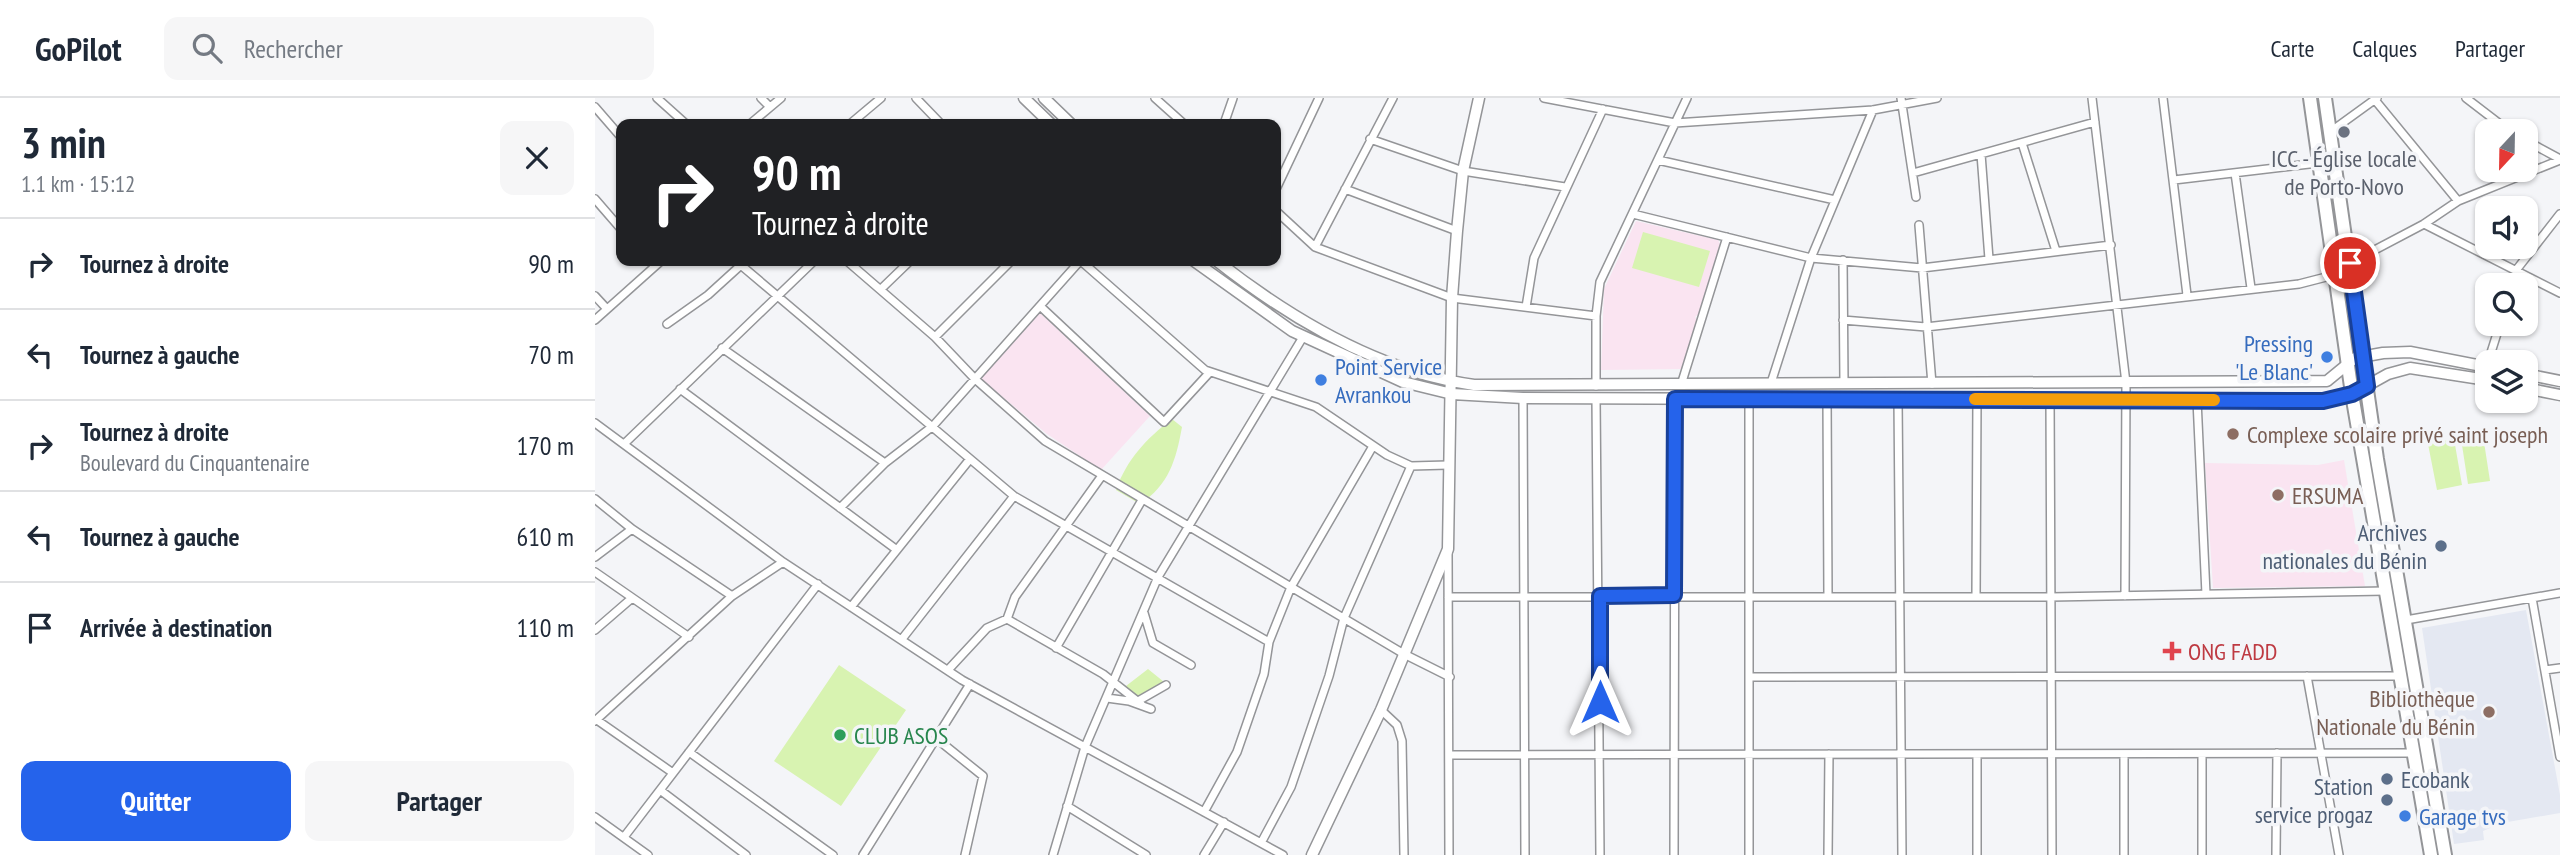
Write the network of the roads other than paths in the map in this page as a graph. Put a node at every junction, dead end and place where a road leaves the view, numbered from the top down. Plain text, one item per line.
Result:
1 (657, 98) edge
2 (761, 98) edge
3 (781, 98) edge
4 (881, 98) edge
5 (916, 98) edge
6 (1024, 98) edge
7 (1044, 98) edge
8 (1155, 98) edge
9 (1233, 98) edge
10 (1319, 98) edge
11 (1394, 98) edge
12 (1479, 98) edge
13 (1544, 98) edge
14 (1687, 98) edge
15 (1937, 98) edge
16 (2092, 98) edge
17 (2163, 98) edge
18 (2309, 98) edge
19 (2325, 98) edge
20 (2466, 98) edge
21 (2376, 99) edge
22 (1901, 101) edge
23 (595, 107) edge
24 (770, 107) junction
25 (1603, 109) junction
26 (1873, 110) junction
27 (680, 119) edge
28 (756, 119) edge
29 (856, 119) edge
30 (936, 119) edge
31 (1046, 119) edge
32 (1066, 119) edge
33 (1178, 119) edge
34 (1226, 119) edge
35 (2493, 119) edge
36 (2095, 122) junction
37 (1675, 123) junction
38 (616, 131) edge
39 (2330, 132) junction
40 (1370, 139) junction
41 (2022, 143) junction
42 (2538, 147) edge
43 (1981, 154) junction
44 (2560, 159) edge
45 (1658, 160) junction
46 (2318, 163) junction
47 (1463, 171) junction
48 (1913, 173) junction
49 (2235, 173) junction
50 (1281, 178) edge
51 (2174, 180) junction
52 (1565, 187) junction
53 (1345, 189) junction
54 (1916, 197) dead end
55 (595, 199) edge
56 (1835, 200) junction
57 (2458, 201) junction
58 (1633, 214) junction
59 (2560, 214) edge
60 (1281, 216) edge
61 (616, 223) edge
62 (2424, 224) junction
63 (1919, 225) dead end
64 (1457, 231) junction
65 (1727, 237) junction
66 (2111, 245) junction
67 (1315, 247) junction
68 (2056, 251) junction
69 (1811, 258) junction
70 (1989, 259) junction
71 (1843, 260) junction
72 (2350, 263) junction
73 (648, 266) edge
74 (736, 266) edge
75 (743, 266) edge
76 (809, 266) edge
77 (853, 266) edge
78 (905, 266) edge
79 (1006, 266) edge
80 (1076, 266) edge
81 (1086, 266) edge
82 (1201, 266) edge
83 (1224, 266) edge
84 (1922, 268) junction
85 (2517, 270) junction
86 (2516, 273) edge
87 (2334, 275) junction
88 (2251, 288) junction
89 (881, 289) junction
90 (2560, 293) edge
91 (2187, 295) junction
92 (595, 296) edge
93 (778, 296) junction
94 (1452, 298) junction
95 (2119, 305) junction
96 (1040, 306) junction
97 (1527, 307) junction
98 (607, 309) junction
99 (1596, 316) junction
100 (595, 320) edge
101 (1843, 320) junction
102 (667, 324) dead end
103 (1926, 327) junction
104 (935, 337) junction
105 (1303, 337) junction
106 (722, 348) junction
107 (2362, 356) junction
108 (2347, 363) junction
109 (2475, 363) edge
110 (1210, 372) junction
111 (2538, 377) edge
112 (2475, 378) edge
113 (975, 379) junction
114 (2560, 381) edge
115 (1452, 382) junction
116 (1771, 383) junction
117 (1844, 383) junction
118 (2126, 383) junction
119 (1932, 384) junction
120 (1681, 385) junction
121 (1595, 386) junction
122 (2367, 386) junction
123 (680, 389) junction
124 (1273, 391) junction
125 (2538, 391) edge
126 (1452, 394) junction
127 (2352, 394) junction
128 (2560, 395) edge
129 (1523, 398) junction
130 (1596, 398) junction
131 (1828, 398) junction
132 (1675, 399) junction
133 (1749, 399) junction
134 (1898, 399) junction
135 (1977, 399) junction
136 (2050, 399) junction
137 (2126, 400) junction
138 (2197, 400) junction
139 (595, 423) edge
140 (933, 426) junction
141 (624, 444) junction
142 (1373, 446) junction
143 (970, 460) junction
144 (885, 463) junction
145 (1448, 465) junction
146 (1412, 466) junction
147 (1101, 477) junction
148 (1014, 496) junction
149 (595, 499) edge
150 (1142, 500) junction
151 (840, 508) junction
152 (1067, 525) junction
153 (1189, 528) junction
154 (632, 529) junction
155 (1448, 549) junction
156 (897, 550) junction
157 (1112, 552) junction
158 (595, 557) edge
159 (783, 562) junction
160 (595, 572) edge
161 (1158, 578) junction
162 (818, 584) junction
163 (1291, 587) junction
164 (2387, 591) junction
165 (2560, 593) edge
166 (2206, 594) junction
167 (1674, 595) junction
168 (732, 596) junction
169 (1524, 596) junction
170 (1600, 596) junction
171 (1749, 596) junction
172 (1828, 596) junction
173 (1902, 596) junction
174 (2125, 596) junction
175 (1448, 597) junction
176 (1976, 597) junction
177 (2051, 597) junction
178 (632, 598) junction
179 (2532, 598) junction
180 (852, 607) junction
181 (1143, 612) junction
182 (1344, 618) junction
183 (1007, 620) junction
184 (2406, 620) junction
185 (595, 630) edge
186 (689, 637) junction
187 (902, 639) junction
188 (1269, 642) junction
189 (1056, 648) junction
190 (1404, 654) junction
191 (1191, 665) dead end
192 (2560, 668) edge
193 (948, 670) junction
194 (2545, 670) junction
195 (2307, 676) junction
196 (2401, 676) junction
197 (1450, 677) junction
198 (1749, 677) junction
199 (1903, 677) junction
200 (2052, 677) junction
201 (1115, 682) junction
202 (970, 684) junction
203 (1166, 685) dead end
204 (1107, 698) junction
205 (1139, 703) junction
206 (1151, 709) dead end
207 (1381, 710) junction
208 (596, 720) edge
209 (937, 739) junction
210 (1085, 747) junction
211 (689, 752) junction
212 (2414, 753) junction
213 (1749, 754) junction
214 (1829, 754) junction
215 (1902, 754) junction
216 (1977, 754) junction
217 (2053, 754) junction
218 (2124, 754) junction
219 (2202, 754) junction
220 (2277, 754) junction
221 (2323, 754) junction
222 (1450, 755) junction
223 (1523, 755) junction
224 (1600, 755) junction
225 (1674, 755) junction
226 (2560, 757) edge
227 (673, 773) junction
228 (660, 790) junction
229 (1067, 806) junction
230 (1204, 812) junction
231 (595, 817) edge
232 (1224, 822) junction
233 (624, 837) junction
234 (1261, 843) junction
235 (648, 855) edge
236 (747, 855) edge
237 (833, 855) edge
238 (863, 855) edge
239 (965, 855) edge
240 (1053, 855) edge
241 (1146, 855) edge
242 (1204, 855) edge
243 (1283, 855) edge
244 (1312, 855) edge
245 (1403, 855) edge
246 (1449, 855) edge
247 (1525, 855) edge
248 (1600, 855) edge
249 (1674, 855) edge
250 (1749, 855) edge
251 (1828, 855) edge
252 (1902, 855) edge
253 (1977, 855) edge
254 (2052, 855) edge
255 (2124, 855) edge
256 (2202, 855) edge
257 (2276, 855) edge
258 (2339, 855) edge
259 (2431, 855) edge
260 (2445, 855) edge

1 - 27 street
2 - 24 street
3 - 24 street
4 - 29 street
5 - 30 street
6 - 31 main road
7 - 32 main road
8 - 33 street
9 - 34 street
10 - 50 street
11 - 40 street
12 - 47 main road
13 - 25 street
14 - 37 street
15 - 22 street
16 - 36 street
17 - 51 street
18 - 46 highway
19 - 39 highway
20 - 35 street
21 - 39 street
21 - 57 street
22 - 26 street
22 - 48 street
23 - 38 street
24 - 28 street
25 - 37 street
25 - 52 street
26 - 37 street
26 - 56 street
36 - 41 street
36 - 66 street
37 - 45 street
39 - 72 highway
40 - 47 street
40 - 53 street
41 - 43 street
41 - 68 street
42 - 44 street
43 - 48 street
43 - 70 street
44 - 57 street
45 - 56 street
45 - 58 street
46 - 49 street
46 - 87 highway
47 - 52 street
47 - 64 main road
48 - 54 street
49 - 51 street
49 - 88 street
51 - 91 street
52 - 97 street
53 - 64 street
53 - 67 street
55 - 61 street
56 - 69 street
57 - 62 street
58 - 65 street
58 - 99 street
59 - 85 street
60 - 67 street
62 - 72 street
62 - 85 street
63 - 84 street
64 - 94 main road
65 - 69 street
65 - 120 street
66 - 68 street
66 - 95 street
67 - 94 street
68 - 70 street
69 - 71 street
69 - 116 street
70 - 84 street
71 - 84 street
71 - 101 street
72 - 107 highway
73 - 98 street
74 - 102 street
75 - 93 street
76 - 93 street
77 - 89 street
78 - 89 street
79 - 104 street
80 - 96 street
81 - 110 street
82 - 105 main road
83 - 115 main road
84 - 103 street
85 - 86 street
85 - 90 street
87 - 88 street
87 - 108 highway
88 - 91 street
89 - 104 street
91 - 95 street
92 - 98 street
93 - 106 street
93 - 140 street
94 - 97 street
94 - 115 main road
95 - 103 street
95 - 118 street
96 - 110 street
96 - 113 street
97 - 99 street
98 - 100 street
99 - 121 street
101 - 103 street
101 - 117 street
103 - 119 street
104 - 113 street
105 - 124 street
105 - 126 main road
106 - 123 street
106 - 144 street
107 - 108 main road
107 - 109 main road
107 - 122 highway
108 - 118 main road
108 - 127 highway
110 - 124 street
111 - 114 main road
112 - 122 main road
113 - 140 street
113 - 147 street
115 - 121 main road
115 - 126 main road
116 - 117 main road
116 - 120 main road
117 - 119 main road
118 - 119 main road
118 - 137 street
120 - 121 main road
122 - 127 main road
122 - 184 highway
123 - 141 street
123 - 151 street
124 - 142 street
124 - 153 street
125 - 128 main road
126 - 129 main road
126 - 145 main road
127 - 138 main road
127 - 164 highway
129 - 130 main road
129 - 169 street
130 - 132 main road
130 - 170 street
131 - 133 main road
131 - 134 main road
131 - 172 street
132 - 133 main road
132 - 167 street
133 - 171 street
134 - 135 main road
134 - 173 street
135 - 136 main road
135 - 176 street
136 - 137 main road
136 - 177 street
137 - 138 main road
137 - 174 street
138 - 166 street
139 - 141 street
140 - 143 street
140 - 144 street
141 - 159 street
142 - 146 street
142 - 163 street
143 - 148 street
143 - 156 street
144 - 151 street
145 - 146 street
145 - 155 main road
146 - 182 street
147 - 150 street
147 - 152 street
148 - 152 street
148 - 187 street
149 - 154 street
150 - 153 street
150 - 157 street
151 - 156 street
152 - 157 street
152 - 183 street
153 - 161 street
153 - 163 street
154 - 158 street
154 - 168 street
155 - 175 street
155 - 190 main road
156 - 180 street
157 - 161 street
157 - 189 street
159 - 162 street
159 - 168 street
160 - 178 street
161 - 181 street
161 - 188 street
162 - 180 street
162 - 211 street
163 - 182 street
163 - 188 street
164 - 166 street
164 - 196 highway
165 - 179 street
166 - 174 street
167 - 170 street
167 - 171 street
167 - 225 street
168 - 186 street
169 - 170 street
169 - 175 street
169 - 223 street
170 - 224 street
171 - 172 street
171 - 198 street
172 - 173 street
173 - 176 street
173 - 199 street
174 - 177 street
175 - 197 street
176 - 177 street
177 - 200 street
178 - 185 street
178 - 186 street
179 - 184 street
179 - 194 street
180 - 187 street
181 - 191 street
181 - 201 street
182 - 190 street
182 - 234 street
183 - 189 street
183 - 193 street
184 - 260 highway
186 - 208 street
187 - 193 street
188 - 230 street
189 - 201 street
190 - 197 street
190 - 207 main road
192 - 194 street
193 - 202 street
194 - 226 street
195 - 196 street
195 - 200 street
195 - 221 street
196 - 212 highway
197 - 222 street
198 - 199 street
198 - 213 street
199 - 200 street
199 - 215 street
200 - 217 street
201 - 204 street
201 - 205 street
202 - 209 street
202 - 210 street
203 - 205 street
204 - 205 street
204 - 210 street
205 - 206 street
207 - 244 main road
207 - 245 street
208 - 227 street
209 - 238 street
209 - 239 street
210 - 229 street
210 - 230 street
211 - 227 street
211 - 237 street
212 - 221 street
212 - 259 highway
213 - 214 street
213 - 225 street
213 - 250 street
214 - 215 street
214 - 251 street
215 - 216 street
215 - 252 street
216 - 217 street
216 - 253 street
217 - 218 street
217 - 254 street
218 - 219 street
218 - 255 street
219 - 220 street
219 - 256 street
220 - 221 street
220 - 257 street
221 - 258 street
222 - 223 street
222 - 246 street
223 - 224 street
223 - 247 street
224 - 225 street
224 - 248 street
225 - 249 street
227 - 228 street
228 - 233 street
228 - 236 street
229 - 240 street
229 - 241 street
230 - 232 street
231 - 233 street
232 - 234 street
232 - 242 street
233 - 235 street
234 - 243 street

